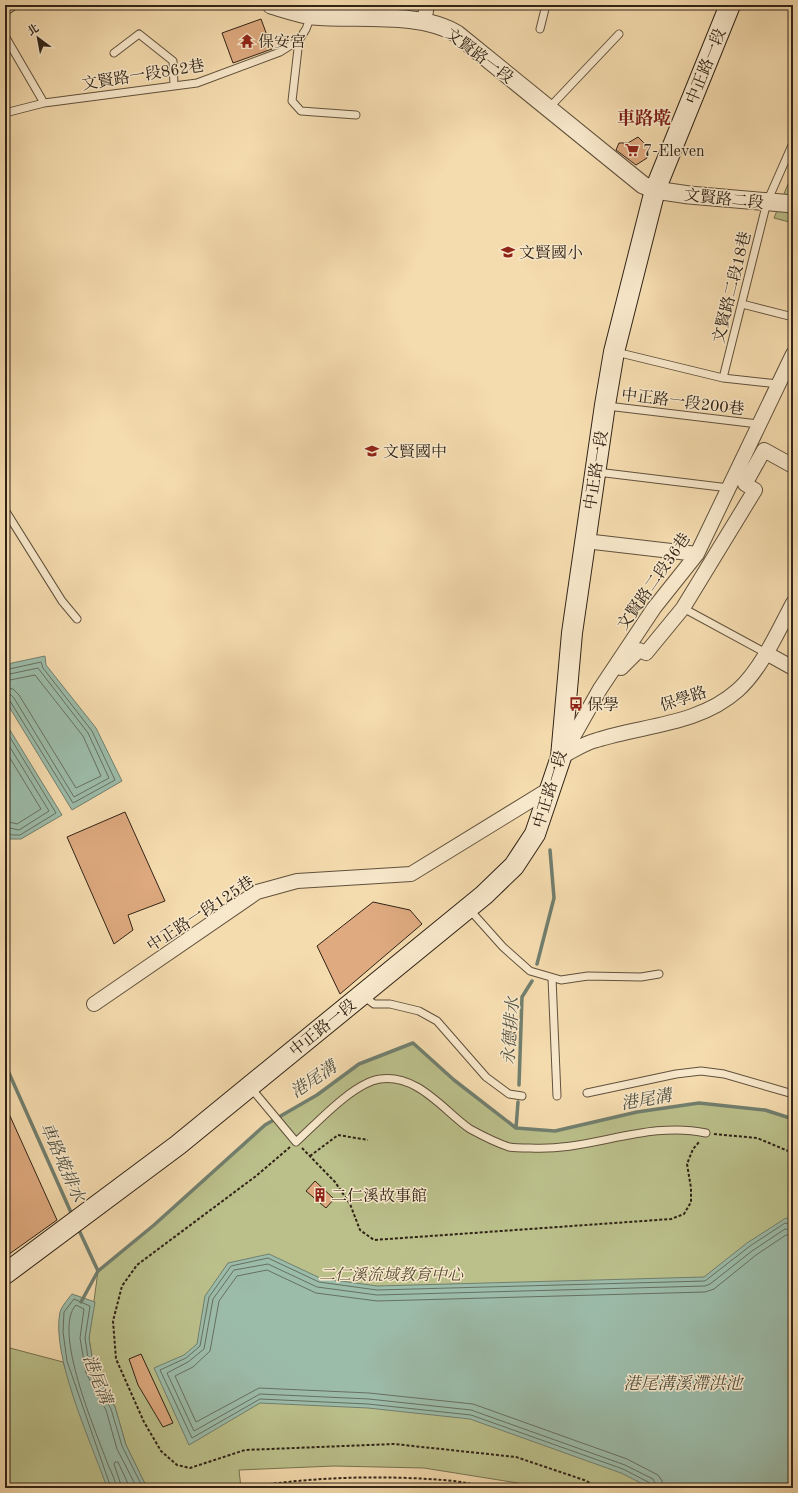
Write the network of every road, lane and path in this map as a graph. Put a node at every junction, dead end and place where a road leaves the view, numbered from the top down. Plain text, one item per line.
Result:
1 (15, 5) edge
2 (271, 5) edge
3 (427, 5) edge
4 (546, 5) edge
5 (730, 5) edge
6 (294, 8) edge
7 (5, 12) edge
8 (311, 15) junction
9 (424, 22) junction
10 (540, 29) dead end
11 (619, 34) dead end
12 (5, 36) edge
13 (299, 40) junction
14 (114, 53) dead end
15 (174, 86) junction
16 (44, 103) junction
17 (548, 109) junction
18 (5, 113) edge
19 (356, 115) dead end
20 (793, 143) edge
21 (655, 190) junction
22 (767, 202) junction
23 (793, 204) edge
24 (742, 304) junction
25 (793, 317) edge
26 (614, 352) junction
27 (793, 354) edge
28 (723, 378) junction
29 (778, 384) junction
30 (605, 406) junction
31 (758, 424) junction
32 (793, 466) edge
33 (595, 472) junction
34 (729, 488) junction
35 (5, 510) edge
36 (585, 541) junction
37 (697, 554) junction
38 (793, 603) edge
39 (684, 608) junction
40 (77, 619) dead end
41 (766, 654) junction
42 (793, 668) edge
43 (600, 689) junction
44 (561, 757) junction
45 (551, 788) junction
46 (467, 908) junction
47 (659, 974) dead end
48 (552, 978) junction
49 (361, 995) junction
50 (94, 1004) dead end
51 (587, 1093) dead end
52 (256, 1094) junction
53 (793, 1094) edge
54 (522, 1096) dead end
55 (558, 1096) dead end
56 (706, 1133) junction
57 (368, 1140) dead end
58 (296, 1142) junction
59 (793, 1153) edge
60 (310, 1156) junction
61 (5, 1274) edge
62 (244, 1488) edge
63 (492, 1488) edge
64 (600, 1488) edge

1 - 7 lane
2 - 6 street, 文賢路一段
3 - 9 street
4 - 10 lane
5 - 21 main road, 中正路一段
6 - 8 street, 文賢路一段
8 - 9 street, 文賢路一段
8 - 13 lane, 文賢路一段862巷
9 - 17 street, 文賢路一段
11 - 17 lane
12 - 16 lane
13 - 15 lane, 文賢路一段862巷
13 - 19 lane
14 - 15 lane
15 - 16 lane, 文賢路一段862巷
16 - 18 lane, 文賢路一段862巷
17 - 21 street, 文賢路一段
20 - 22 lane, 文賢路二段18巷
21 - 22 street, 文賢路二段
21 - 26 main road, 中正路一段
22 - 23 street, 文賢路二段
22 - 24 lane, 文賢路二段18巷
24 - 25 lane
24 - 28 lane, 文賢路二段18巷
26 - 28 lane
26 - 30 main road, 中正路一段
27 - 29 street, 文賢路二段36巷
28 - 29 lane
29 - 31 street, 文賢路二段36巷
30 - 31 lane, 中正路一段200巷
30 - 33 main road, 中正路一段
31 - 34 street, 文賢路二段36巷
32 - 39 street
33 - 34 lane
33 - 36 main road, 中正路一段
34 - 37 street, 文賢路二段36巷
35 - 40 lane
36 - 37 street
36 - 44 main road, 中正路一段
37 - 43 street, 文賢路二段36巷
38 - 41 street, 保學路
39 - 41 lane
39 - 43 street
41 - 42 street
41 - 44 street, 保學路
43 - 44 street, 文賢路二段36巷
44 - 45 main road, 中正路一段
45 - 46 main road, 中正路一段
45 - 50 street, 中正路一段125巷
46 - 48 lane
46 - 49 main road, 中正路一段
47 - 48 lane
48 - 55 lane
49 - 52 main road, 中正路一段
49 - 54 lane
51 - 53 lane
52 - 58 lane
52 - 61 main road, 中正路一段
56 - 58 lane
56 - 59 path
56 - 60 path
57 - 60 path
58 - 60 path
58 - 64 path
62 - 63 path

